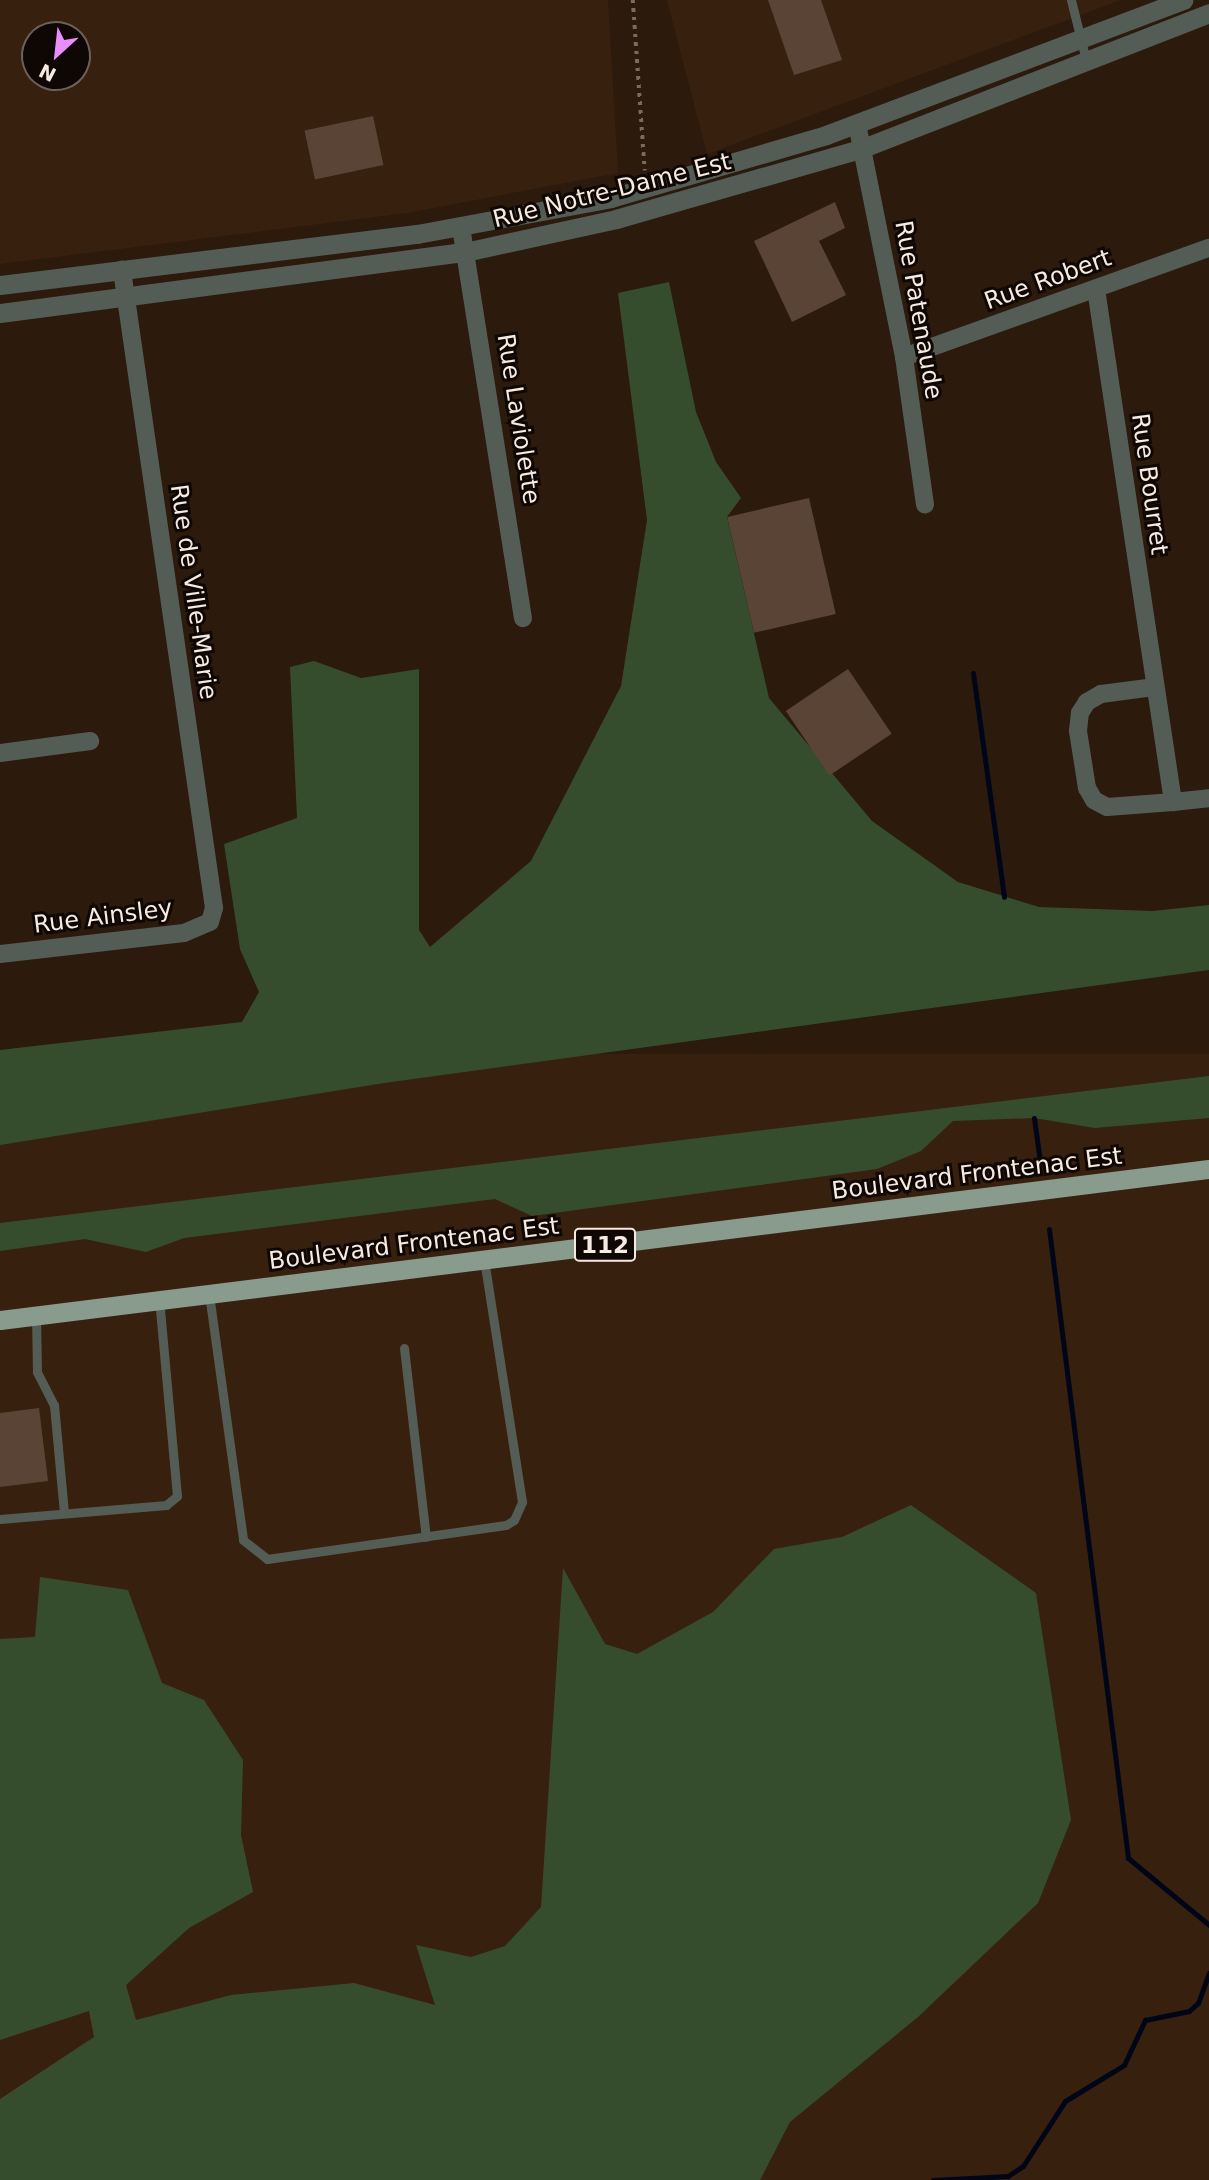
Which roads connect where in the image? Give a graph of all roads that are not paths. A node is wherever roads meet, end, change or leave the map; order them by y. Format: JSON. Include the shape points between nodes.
{"nodes":[{"id":1,"x":1071,"y":0,"type":"edge"},
{"id":2,"x":1183,"y":0,"type":"edge"},
{"id":3,"x":1209,"y":13,"type":"edge"},
{"id":4,"x":1081,"y":40,"type":"junction"},
{"id":5,"x":1086,"y":60,"type":"junction"},
{"id":6,"x":857,"y":124,"type":"junction"},
{"id":7,"x":863,"y":148,"type":"junction"},
{"id":8,"x":461,"y":227,"type":"junction"},
{"id":9,"x":334,"y":245,"type":"junction"},
{"id":10,"x":1209,"y":248,"type":"edge"},
{"id":11,"x":465,"y":252,"type":"junction"},
{"id":12,"x":336,"y":268,"type":"junction"},
{"id":13,"x":122,"y":270,"type":"junction"},
{"id":14,"x":0,"y":285,"type":"edge"},
{"id":15,"x":1096,"y":289,"type":"junction"},
{"id":16,"x":126,"y":297,"type":"junction"},
{"id":17,"x":0,"y":313,"type":"edge"},
{"id":18,"x":904,"y":357,"type":"junction"},
{"id":19,"x":925,"y":505,"type":"dead end"},
{"id":20,"x":523,"y":618,"type":"dead end"},
{"id":21,"x":1154,"y":687,"type":"junction"},
{"id":22,"x":90,"y":741,"type":"dead end"},
{"id":23,"x":0,"y":753,"type":"edge"},
{"id":24,"x":1209,"y":798,"type":"edge"},
{"id":25,"x":1173,"y":802,"type":"junction"},
{"id":26,"x":210,"y":922,"type":"joint"},
{"id":27,"x":0,"y":954,"type":"edge"},
{"id":28,"x":1209,"y":1169,"type":"edge"},
{"id":29,"x":484,"y":1260,"type":"junction"},
{"id":30,"x":209,"y":1294,"type":"junction"},
{"id":31,"x":159,"y":1300,"type":"junction"},
{"id":32,"x":36,"y":1315,"type":"junction"},
{"id":33,"x":0,"y":1320,"type":"edge"},
{"id":34,"x":404,"y":1348,"type":"dead end"},
{"id":35,"x":64,"y":1513,"type":"junction"},
{"id":36,"x":0,"y":1519,"type":"edge"},
{"id":37,"x":426,"y":1536,"type":"junction"}],
"edges":[{"from":1,"to":4,"type":"lane"},
{"from":2,"to":4,"type":"street","name":"Rue Notre-Dame Est"},
{"from":3,"to":5,"type":"street","name":"Rue Notre-Dame Est"},
{"from":4,"to":5,"type":"lane"},
{"from":4,"to":6,"type":"street","name":"Rue Notre-Dame Est"},
{"from":5,"to":7,"type":"street","name":"Rue Notre-Dame Est"},
{"from":6,"to":7,"type":"street","name":"Rue Patenaude"},
{"from":6,"to":8,"type":"street","name":"Rue Notre-Dame Est","via":[[687,178]]},
{"from":7,"to":11,"type":"street","name":"Rue Notre-Dame Est","via":[[696,199]]},
{"from":7,"to":18,"type":"street","name":"Rue Patenaude"},
{"from":8,"to":9,"type":"street","name":"Rue Notre-Dame Est"},
{"from":8,"to":11,"type":"street","name":"Rue Laviolette"},
{"from":9,"to":12,"type":"lane"},
{"from":9,"to":13,"type":"street","name":"Rue Notre-Dame Est"},
{"from":10,"to":15,"type":"street","name":"Rue Robert"},
{"from":11,"to":12,"type":"street","name":"Rue Notre-Dame Est"},
{"from":11,"to":20,"type":"street","name":"Rue Laviolette"},
{"from":12,"to":16,"type":"street","name":"Rue Notre-Dame Est"},
{"from":13,"to":14,"type":"street","name":"Rue Notre-Dame Est"},
{"from":13,"to":16,"type":"street","name":"Rue de Ville-Marie"},
{"from":15,"to":18,"type":"street","name":"Rue Robert"},
{"from":15,"to":21,"type":"street","name":"Rue Bourret"},
{"from":16,"to":17,"type":"street","name":"Rue Notre-Dame Est"},
{"from":16,"to":26,"type":"street","name":"Rue de Ville-Marie","via":[[214,908]]},
{"from":18,"to":19,"type":"street","name":"Rue Patenaude"},
{"from":21,"to":25,"type":"street","name":"Rue Bourret"},
{"from":21,"to":25,"type":"street","via":[[1101,694],[1087,702],[1078,731],[1087,788],[1094,800],[1107,807]]},
{"from":22,"to":23,"type":"street"},
{"from":24,"to":25,"type":"street"},
{"from":26,"to":27,"type":"street","name":"Rue Ainsley","via":[[184,933]]},
{"from":28,"to":29,"type":"main road","name":"Boulevard Frontenac Est","number":"112"},
{"from":29,"to":30,"type":"main road","name":"Boulevard Frontenac Est","number":"112"},
{"from":29,"to":37,"type":"lane","via":[[522,1502],[514,1520],[506,1525]]},
{"from":30,"to":31,"type":"main road","name":"Boulevard Frontenac Est","number":"112"},
{"from":30,"to":37,"type":"lane","via":[[236,1505],[248,1549],[267,1559]]},
{"from":31,"to":32,"type":"main road","name":"Boulevard Frontenac Est","number":"112"},
{"from":31,"to":35,"type":"lane","via":[[177,1496],[166,1505]]},
{"from":32,"to":33,"type":"main road","name":"Boulevard Frontenac Est","number":"112"},
{"from":32,"to":35,"type":"lane","via":[[37,1372],[54,1405]]},
{"from":34,"to":37,"type":"lane"},
{"from":35,"to":36,"type":"lane"}]}
